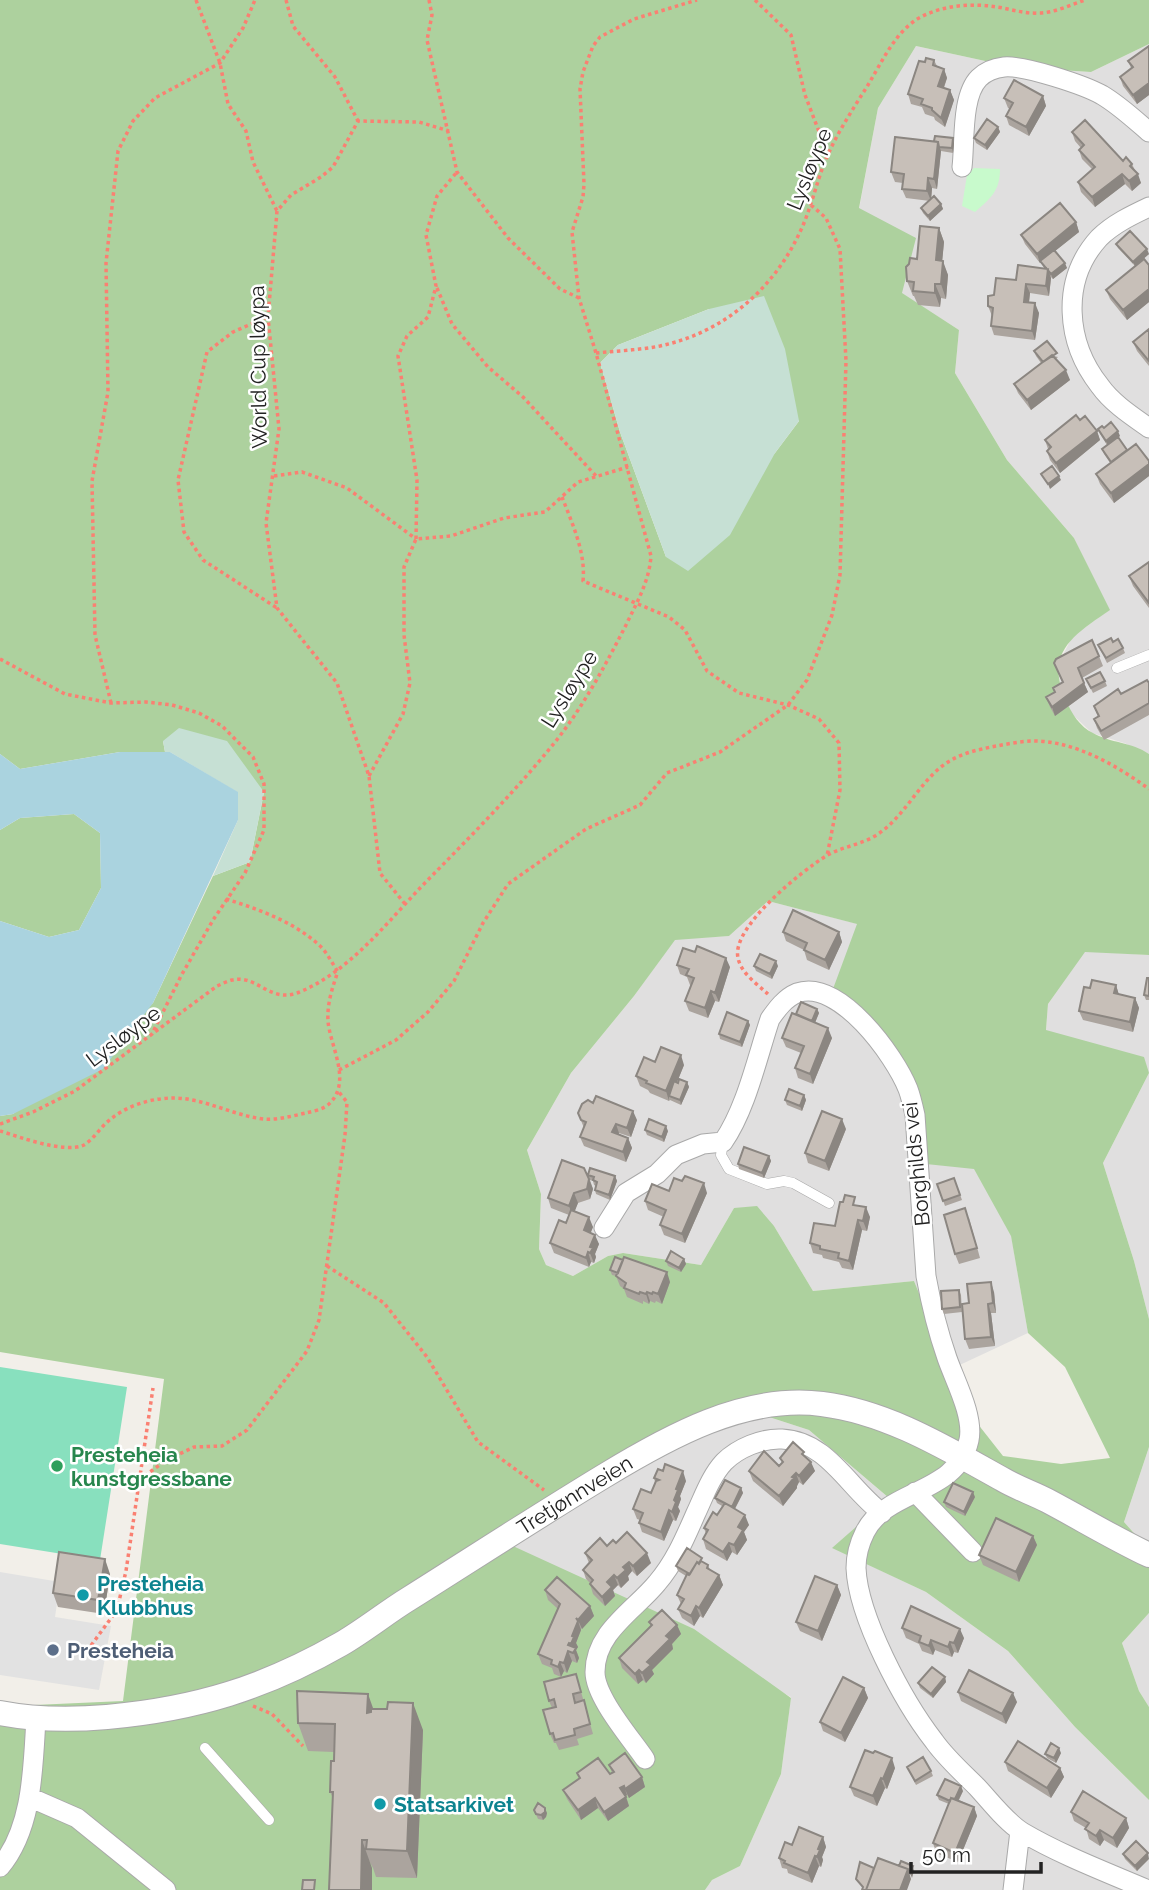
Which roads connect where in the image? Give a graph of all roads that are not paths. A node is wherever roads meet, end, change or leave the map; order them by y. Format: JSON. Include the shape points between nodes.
{"nodes":[{"id":1,"x":1149,"y":131,"type":"edge"},
{"id":2,"x":962,"y":167,"type":"dead end"},
{"id":3,"x":1149,"y":207,"type":"edge"},
{"id":4,"x":1149,"y":428,"type":"edge"},
{"id":5,"x":1149,"y":655,"type":"edge"},
{"id":6,"x":1117,"y":668,"type":"dead end"},
{"id":7,"x":723,"y":1142,"type":"junction"},
{"id":8,"x":829,"y":1203,"type":"dead end"},
{"id":9,"x":604,"y":1228,"type":"dead end"},
{"id":10,"x":963,"y":1457,"type":"junction"},
{"id":11,"x":915,"y":1492,"type":"junction"},
{"id":12,"x":882,"y":1513,"type":"junction"},
{"id":13,"x":973,"y":1552,"type":"dead end"},
{"id":14,"x":1149,"y":1555,"type":"edge"},
{"id":15,"x":0,"y":1713,"type":"edge"},
{"id":16,"x":36,"y":1718,"type":"junction"},
{"id":17,"x":205,"y":1748,"type":"dead end"},
{"id":18,"x":645,"y":1759,"type":"dead end"},
{"id":19,"x":29,"y":1797,"type":"junction"},
{"id":20,"x":269,"y":1820,"type":"dead end"},
{"id":21,"x":1020,"y":1831,"type":"junction"},
{"id":22,"x":0,"y":1867,"type":"edge"},
{"id":23,"x":166,"y":1890,"type":"edge"},
{"id":24,"x":1013,"y":1890,"type":"edge"},
{"id":25,"x":1148,"y":1890,"type":"edge"}],
"edges":[{"from":1,"to":2,"type":"street","via":[[1085,87],[1004,67],[978,79],[972,92]]},
{"from":3,"to":4,"type":"street","via":[[1111,228],[1093,247],[1074,288],[1071,308],[1078,349],[1093,377]]},
{"from":5,"to":6,"type":"lane"},
{"from":7,"to":8,"type":"lane","via":[[721,1155],[729,1169],[767,1184],[793,1183]]},
{"from":7,"to":9,"type":"street","via":[[676,1155],[657,1174],[626,1193]]},
{"from":7,"to":10,"type":"street","name":"Borghilds vei","via":[[738,1113],[770,1019],[779,1005],[797,993],[829,995],[842,1003],[884,1047],[909,1090],[918,1137],[930,1298],[970,1430]]},
{"from":10,"to":11,"type":"street","via":[[946,1476]]},
{"from":10,"to":14,"type":"street","name":"Tretjønnveien"},
{"from":10,"to":16,"type":"street","name":"Tretjønnveien","via":[[849,1408],[800,1401],[748,1409],[626,1462],[344,1642],[275,1678],[203,1703],[143,1714]]},
{"from":11,"to":12,"type":"street"},
{"from":11,"to":13,"type":"street"},
{"from":12,"to":18,"type":"street","via":[[823,1455],[794,1441],[761,1441],[723,1463],[675,1558],[605,1638],[596,1661],[599,1692]]},
{"from":12,"to":21,"type":"street","via":[[867,1529],[856,1566],[865,1608],[884,1657],[932,1739]]},
{"from":15,"to":16,"type":"street","name":"Tretjønnveien"},
{"from":16,"to":19,"type":"street"},
{"from":17,"to":20,"type":"lane"},
{"from":19,"to":22,"type":"street","via":[[20,1833]]},
{"from":19,"to":23,"type":"street","via":[[77,1818]]},
{"from":21,"to":24,"type":"street"},
{"from":21,"to":25,"type":"street"}]}
